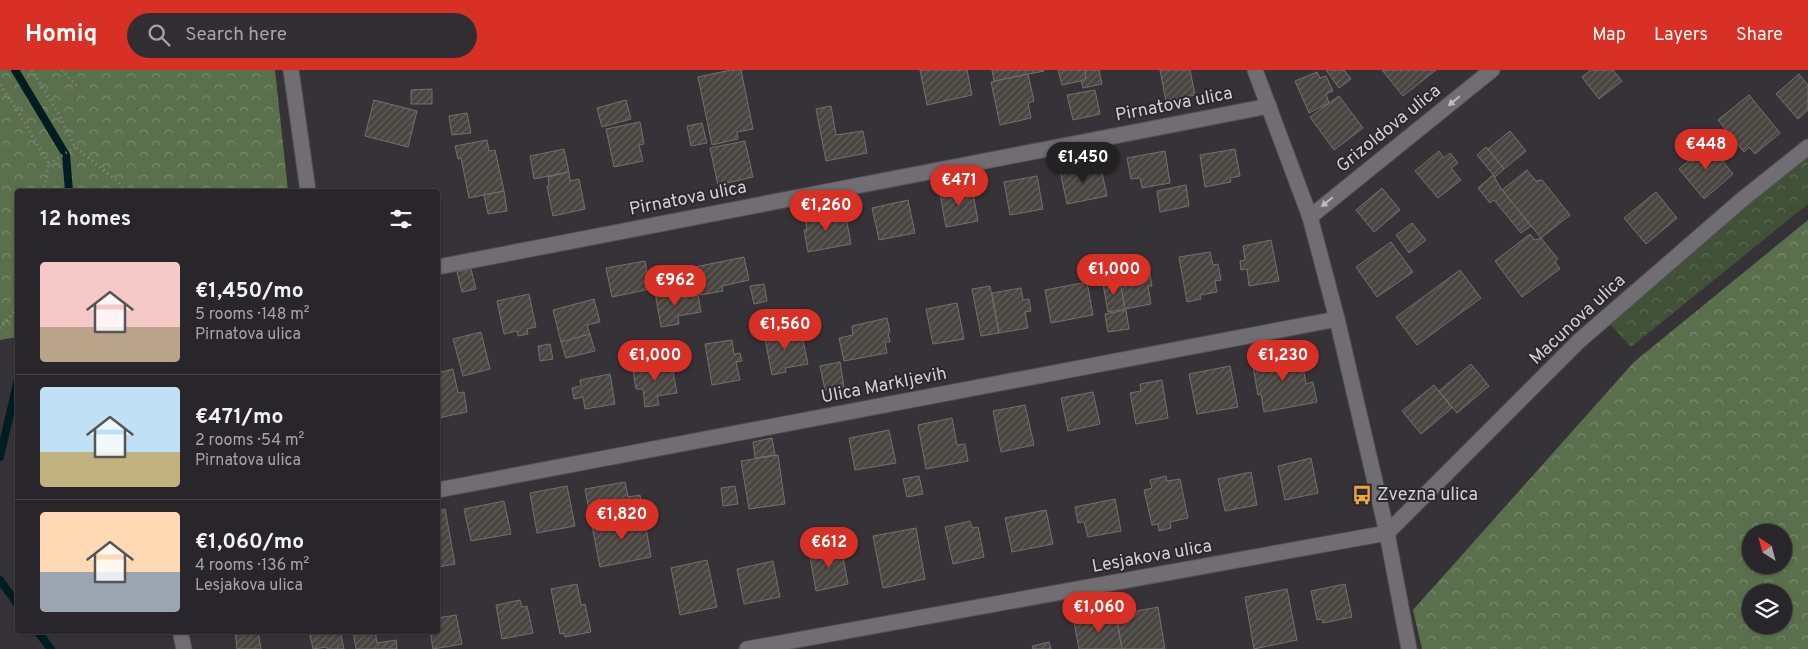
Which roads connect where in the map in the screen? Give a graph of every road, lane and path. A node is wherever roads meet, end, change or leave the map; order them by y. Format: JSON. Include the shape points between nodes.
{"nodes":[{"id":1,"x":32,"y":70,"type":"edge"},
{"id":2,"x":62,"y":70,"type":"edge"},
{"id":3,"x":291,"y":70,"type":"edge"},
{"id":4,"x":1255,"y":70,"type":"edge"},
{"id":5,"x":1492,"y":70,"type":"edge"},
{"id":6,"x":0,"y":86,"type":"edge"},
{"id":7,"x":78,"y":88,"type":"dead end"},
{"id":8,"x":1269,"y":106,"type":"junction"},
{"id":9,"x":75,"y":148,"type":"junction"},
{"id":10,"x":1808,"y":148,"type":"edge"},
{"id":11,"x":49,"y":164,"type":"junction"},
{"id":12,"x":43,"y":189,"type":"edge"},
{"id":13,"x":124,"y":189,"type":"edge"},
{"id":14,"x":308,"y":189,"type":"edge"},
{"id":15,"x":1310,"y":217,"type":"junction"},
{"id":16,"x":440,"y":267,"type":"edge"},
{"id":17,"x":15,"y":310,"type":"edge"},
{"id":18,"x":1337,"y":320,"type":"junction"},
{"id":19,"x":0,"y":328,"type":"edge"},
{"id":20,"x":440,"y":490,"type":"edge"},
{"id":21,"x":1386,"y":533,"type":"junction"},
{"id":22,"x":181,"y":634,"type":"edge"},
{"id":23,"x":184,"y":649,"type":"edge"},
{"id":24,"x":746,"y":649,"type":"edge"},
{"id":25,"x":1409,"y":649,"type":"edge"}],
"edges":[{"from":1,"to":9,"type":"path"},
{"from":2,"to":7,"type":"path"},
{"from":3,"to":14,"type":"street"},
{"from":4,"to":8,"type":"street"},
{"from":5,"to":15,"type":"street","name":"Grizoldova ulica","one_way":true},
{"from":6,"to":11,"type":"path"},
{"from":8,"to":15,"type":"street"},
{"from":8,"to":16,"type":"street","name":"Pirnatova ulica"},
{"from":9,"to":11,"type":"path"},
{"from":9,"to":13,"type":"path"},
{"from":10,"to":21,"type":"street","name":"Macunova ulica","via":[[1744,198],[1579,341]]},
{"from":11,"to":12,"type":"path"},
{"from":15,"to":18,"type":"street"},
{"from":17,"to":19,"type":"path"},
{"from":18,"to":20,"type":"street","name":"Ulica Markljevih"},
{"from":18,"to":21,"type":"street"},
{"from":21,"to":24,"type":"street","name":"Lesjakova ulica"},
{"from":21,"to":25,"type":"street"},
{"from":22,"to":23,"type":"street"}]}
